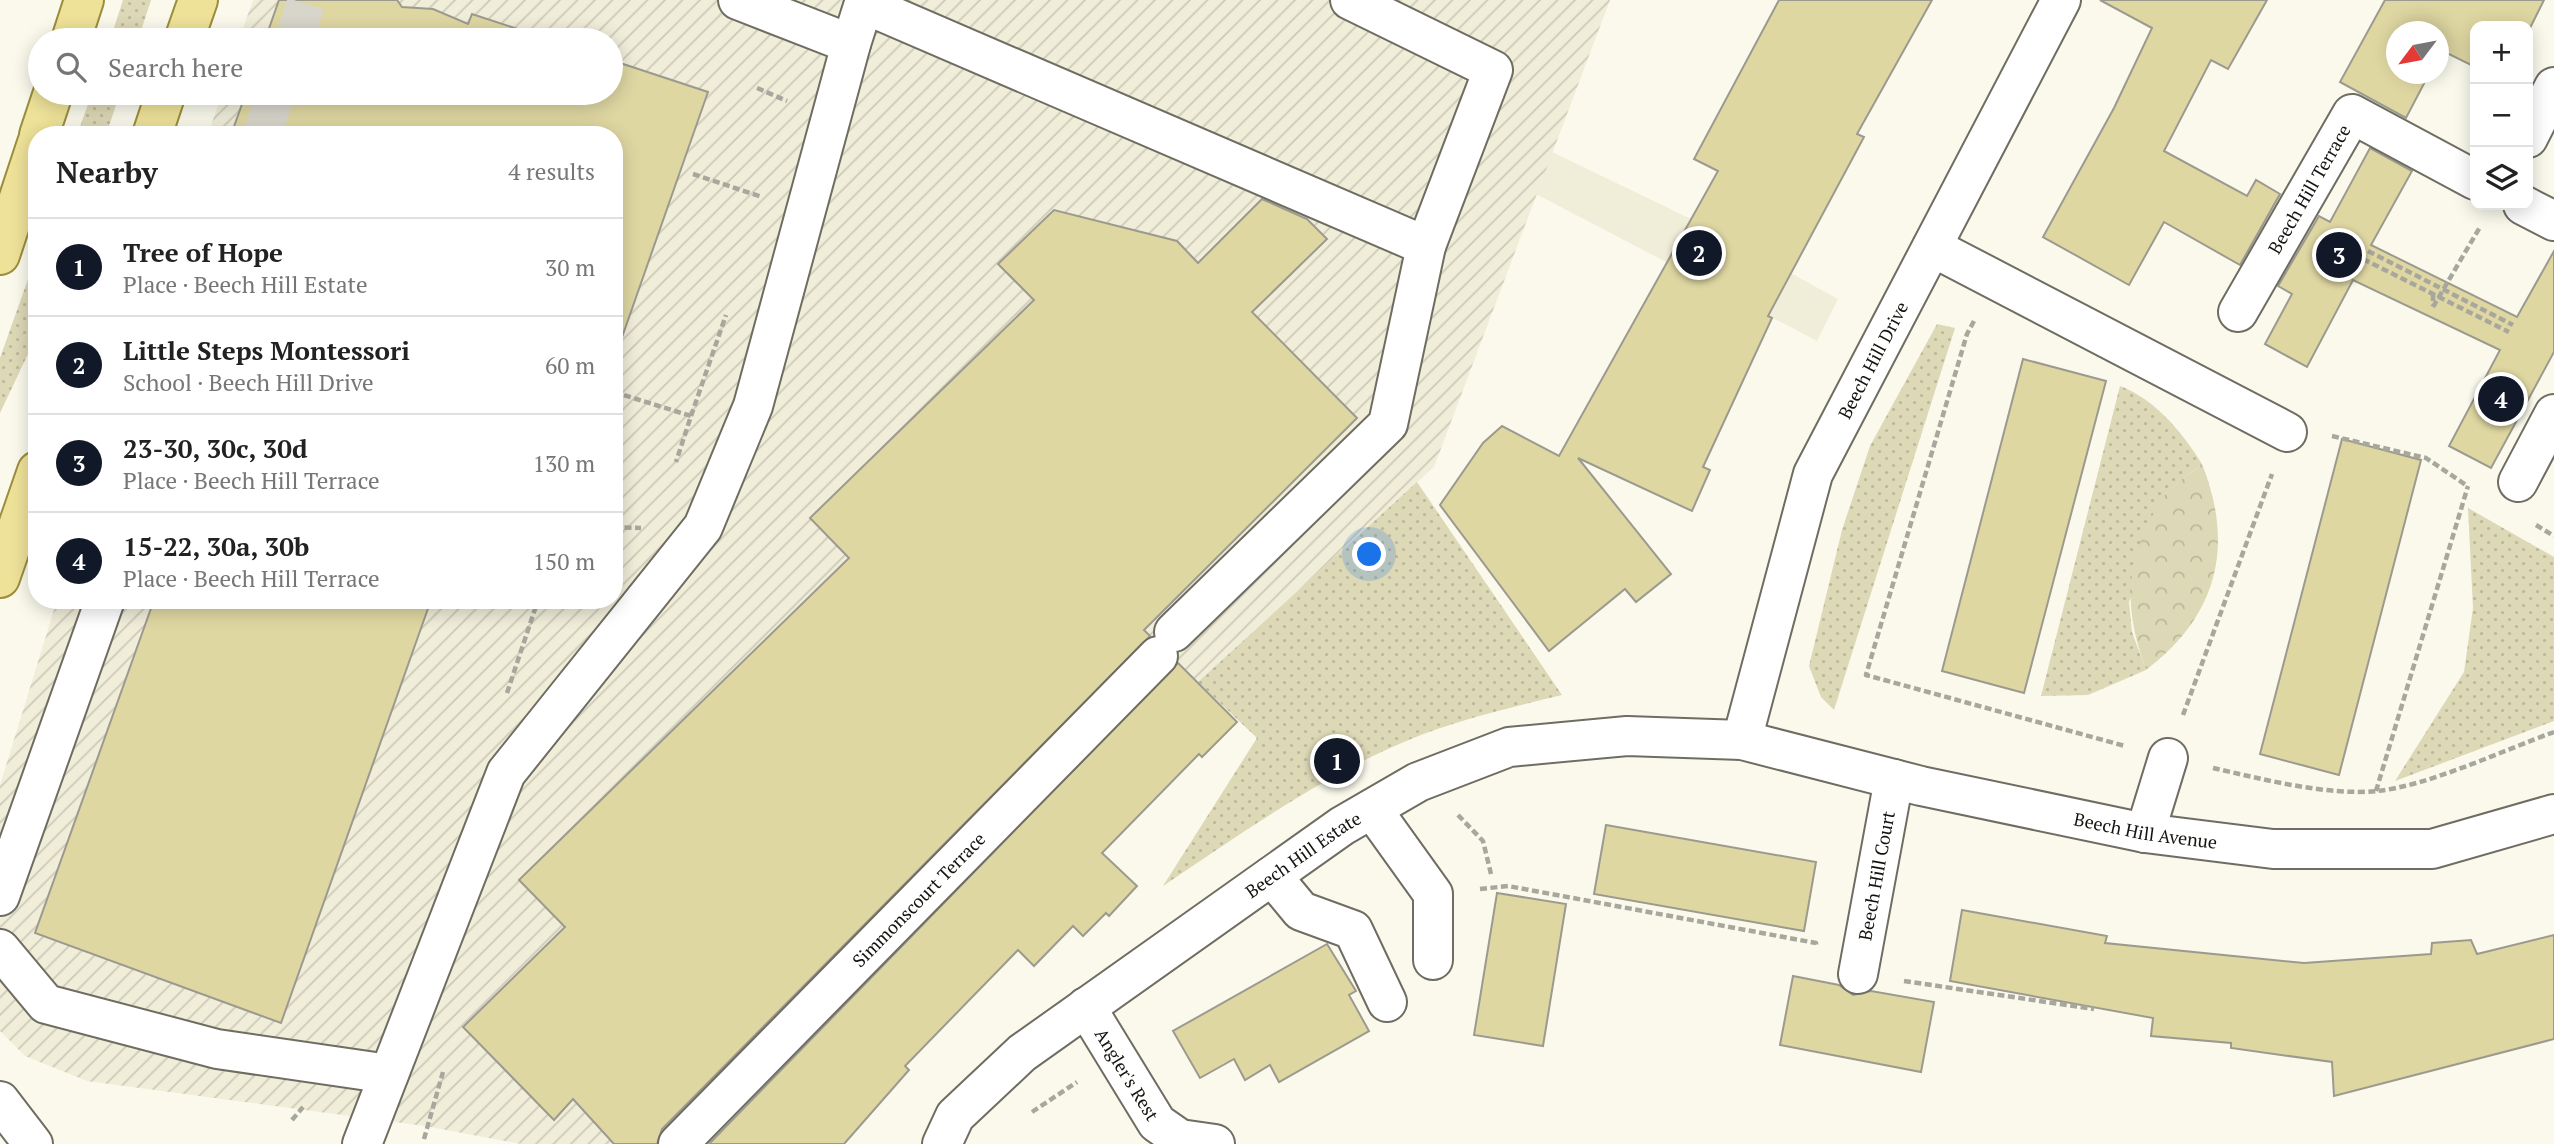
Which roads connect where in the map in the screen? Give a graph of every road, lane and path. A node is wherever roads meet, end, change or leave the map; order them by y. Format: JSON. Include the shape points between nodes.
{"nodes":[{"id":1,"x":84,"y":0,"type":"edge"},
{"id":2,"x":198,"y":0,"type":"edge"},
{"id":3,"x":738,"y":0,"type":"edge"},
{"id":4,"x":1350,"y":0,"type":"edge"},
{"id":5,"x":2061,"y":0,"type":"edge"},
{"id":6,"x":865,"y":2,"type":"edge"},
{"id":7,"x":75,"y":28,"type":"edge"},
{"id":8,"x":188,"y":28,"type":"edge"},
{"id":9,"x":851,"y":44,"type":"junction"},
{"id":10,"x":2554,"y":86,"type":"edge"},
{"id":11,"x":49,"y":105,"type":"edge"},
{"id":12,"x":162,"y":105,"type":"edge"},
{"id":13,"x":42,"y":126,"type":"edge"},
{"id":14,"x":155,"y":126,"type":"edge"},
{"id":15,"x":2533,"y":128,"type":"edge"},
{"id":16,"x":28,"y":170,"type":"edge"},
{"id":17,"x":693,"y":174,"type":"dead end"},
{"id":18,"x":2470,"y":177,"type":"edge"},
{"id":19,"x":766,"y":199,"type":"dead end"},
{"id":20,"x":2533,"y":210,"type":"edge"},
{"id":21,"x":2487,"y":215,"type":"dead end"},
{"id":22,"x":2554,"y":221,"type":"edge"},
{"id":23,"x":1426,"y":246,"type":"junction"},
{"id":24,"x":1932,"y":247,"type":"junction"},
{"id":25,"x":2368,"y":251,"type":"dead end"},
{"id":26,"x":0,"y":255,"type":"edge"},
{"id":27,"x":2363,"y":259,"type":"dead end"},
{"id":28,"x":1998,"y":281,"type":"junction"},
{"id":29,"x":2443,"y":289,"type":"junction"},
{"id":30,"x":2433,"y":294,"type":"junction"},
{"id":31,"x":2238,"y":312,"type":"dead end"},
{"id":32,"x":2513,"y":324,"type":"dead end"},
{"id":33,"x":2509,"y":332,"type":"dead end"},
{"id":34,"x":623,"y":395,"type":"edge"},
{"id":35,"x":2554,"y":414,"type":"edge"},
{"id":36,"x":2287,"y":432,"type":"junction"},
{"id":37,"x":675,"y":466,"type":"dead end"},
{"id":38,"x":2518,"y":482,"type":"dead end"},
{"id":39,"x":2466,"y":485,"type":"junction"},
{"id":40,"x":2477,"y":491,"type":"dead end"},
{"id":41,"x":28,"y":497,"type":"edge"},
{"id":42,"x":2532,"y":523,"type":"dead end"},
{"id":43,"x":623,"y":527,"type":"edge"},
{"id":44,"x":655,"y":528,"type":"dead end"},
{"id":45,"x":2554,"y":536,"type":"edge"},
{"id":46,"x":0,"y":578,"type":"edge"},
{"id":47,"x":102,"y":609,"type":"edge"},
{"id":48,"x":2554,"y":732,"type":"edge"},
{"id":49,"x":1742,"y":740,"type":"junction"},
{"id":50,"x":2168,"y":758,"type":"junction"},
{"id":51,"x":1894,"y":779,"type":"junction"},
{"id":52,"x":2376,"y":791,"type":"junction"},
{"id":53,"x":1372,"y":809,"type":"junction"},
{"id":54,"x":1456,"y":813,"type":"dead end"},
{"id":55,"x":2554,"y":814,"type":"edge"},
{"id":56,"x":2146,"y":833,"type":"junction"},
{"id":57,"x":1490,"y":874,"type":"dead end"},
{"id":58,"x":1272,"y":876,"type":"junction"},
{"id":59,"x":1433,"y":894,"type":"junction"},
{"id":60,"x":0,"y":896,"type":"edge"},
{"id":61,"x":0,"y":949,"type":"edge"},
{"id":62,"x":1433,"y":960,"type":"dead end"},
{"id":63,"x":1858,"y":974,"type":"junction"},
{"id":64,"x":1387,"y":1002,"type":"dead end"},
{"id":65,"x":1086,"y":1007,"type":"junction"},
{"id":66,"x":2094,"y":1009,"type":"dead end"},
{"id":67,"x":1115,"y":1056,"type":"junction"},
{"id":68,"x":389,"y":1074,"type":"junction"},
{"id":69,"x":0,"y":1101,"type":"edge"},
{"id":70,"x":1026,"y":1115,"type":"dead end"},
{"id":71,"x":0,"y":1140,"type":"edge"},
{"id":72,"x":34,"y":1144,"type":"edge"},
{"id":73,"x":362,"y":1144,"type":"edge"},
{"id":74,"x":678,"y":1144,"type":"edge"},
{"id":75,"x":942,"y":1144,"type":"edge"},
{"id":76,"x":1215,"y":1144,"type":"edge"}],
"edges":[{"from":1,"to":7,"type":"main road"},
{"from":2,"to":8,"type":"main road"},
{"from":3,"to":9,"type":"street"},
{"from":4,"to":23,"type":"street","name":"Simmonscourt Terrace","via":[[1493,71]]},
{"from":5,"to":24,"type":"street","name":"Beech Hill Drive"},
{"from":6,"to":9,"type":"street"},
{"from":6,"to":23,"type":"street"},
{"from":9,"to":68,"type":"street","via":[[753,406],[703,527],[506,773]]},
{"from":10,"to":15,"type":"street"},
{"from":11,"to":13,"type":"main road"},
{"from":12,"to":14,"type":"main road"},
{"from":16,"to":26,"type":"main road"},
{"from":17,"to":19,"type":"path"},
{"from":18,"to":31,"type":"street","name":"Beech Hill Terrace","via":[[2352,114]]},
{"from":20,"to":22,"type":"street"},
{"from":21,"to":29,"type":"path"},
{"from":23,"to":74,"type":"street","name":"Simmonscourt Terrace","via":[[1388,424],[1166,644]]},
{"from":24,"to":28,"type":"street"},
{"from":24,"to":49,"type":"street","name":"Beech Hill Drive","via":[[1813,474]]},
{"from":25,"to":29,"type":"path"},
{"from":27,"to":30,"type":"path","bridge":true},
{"from":28,"to":36,"type":"street"},
{"from":28,"to":50,"type":"path","via":[[1967,334],[1866,675]]},
{"from":29,"to":30,"type":"path","via":[[2433,307]]},
{"from":29,"to":32,"type":"path"},
{"from":30,"to":33,"type":"path","bridge":true},
{"from":34,"to":37,"type":"path","via":[[691,416]]},
{"from":35,"to":38,"type":"street"},
{"from":36,"to":39,"type":"path","via":[[2341,437],[2426,458]]},
{"from":36,"to":50,"type":"path"},
{"from":39,"to":40,"type":"path"},
{"from":39,"to":52,"type":"path"},
{"from":41,"to":46,"type":"main road"},
{"from":42,"to":45,"type":"path"},
{"from":43,"to":44,"type":"path"},
{"from":47,"to":60,"type":"street"},
{"from":48,"to":52,"type":"path","via":[[2417,782]]},
{"from":49,"to":51,"type":"street","name":"Beech Hill Avenue"},
{"from":49,"to":53,"type":"street","name":"Beech Hill Estate","via":[[1628,736],[1509,747],[1418,782]]},
{"from":50,"to":52,"type":"path","via":[[2287,785]]},
{"from":50,"to":56,"type":"street"},
{"from":51,"to":56,"type":"street","name":"Beech Hill Avenue"},
{"from":51,"to":63,"type":"street","name":"Beech Hill Court"},
{"from":53,"to":58,"type":"street","name":"Beech Hill Estate"},
{"from":53,"to":59,"type":"street"},
{"from":54,"to":57,"type":"path","via":[[1483,841]]},
{"from":55,"to":56,"type":"street","name":"Beech Hill Avenue","via":[[2432,849],[2273,849]]},
{"from":58,"to":64,"type":"street","via":[[1301,911],[1353,930]]},
{"from":58,"to":65,"type":"street","name":"Beech Hill Estate"},
{"from":59,"to":62,"type":"street"},
{"from":59,"to":63,"type":"path","via":[[1508,886],[1790,938],[1816,943],[1813,967]]},
{"from":61,"to":68,"type":"street","via":[[46,1004],[217,1049]]},
{"from":63,"to":66,"type":"path"},
{"from":65,"to":67,"type":"street","name":"Angler's Rest"},
{"from":65,"to":75,"type":"street","name":"Beech Hill Estate","via":[[1022,1053],[955,1116]]},
{"from":67,"to":70,"type":"path"},
{"from":67,"to":76,"type":"street","name":"Angler's Rest","via":[[1157,1123],[1180,1139]]},
{"from":68,"to":73,"type":"street"},
{"from":69,"to":72,"type":"street"},
{"from":71,"to":72,"type":"street"}]}
